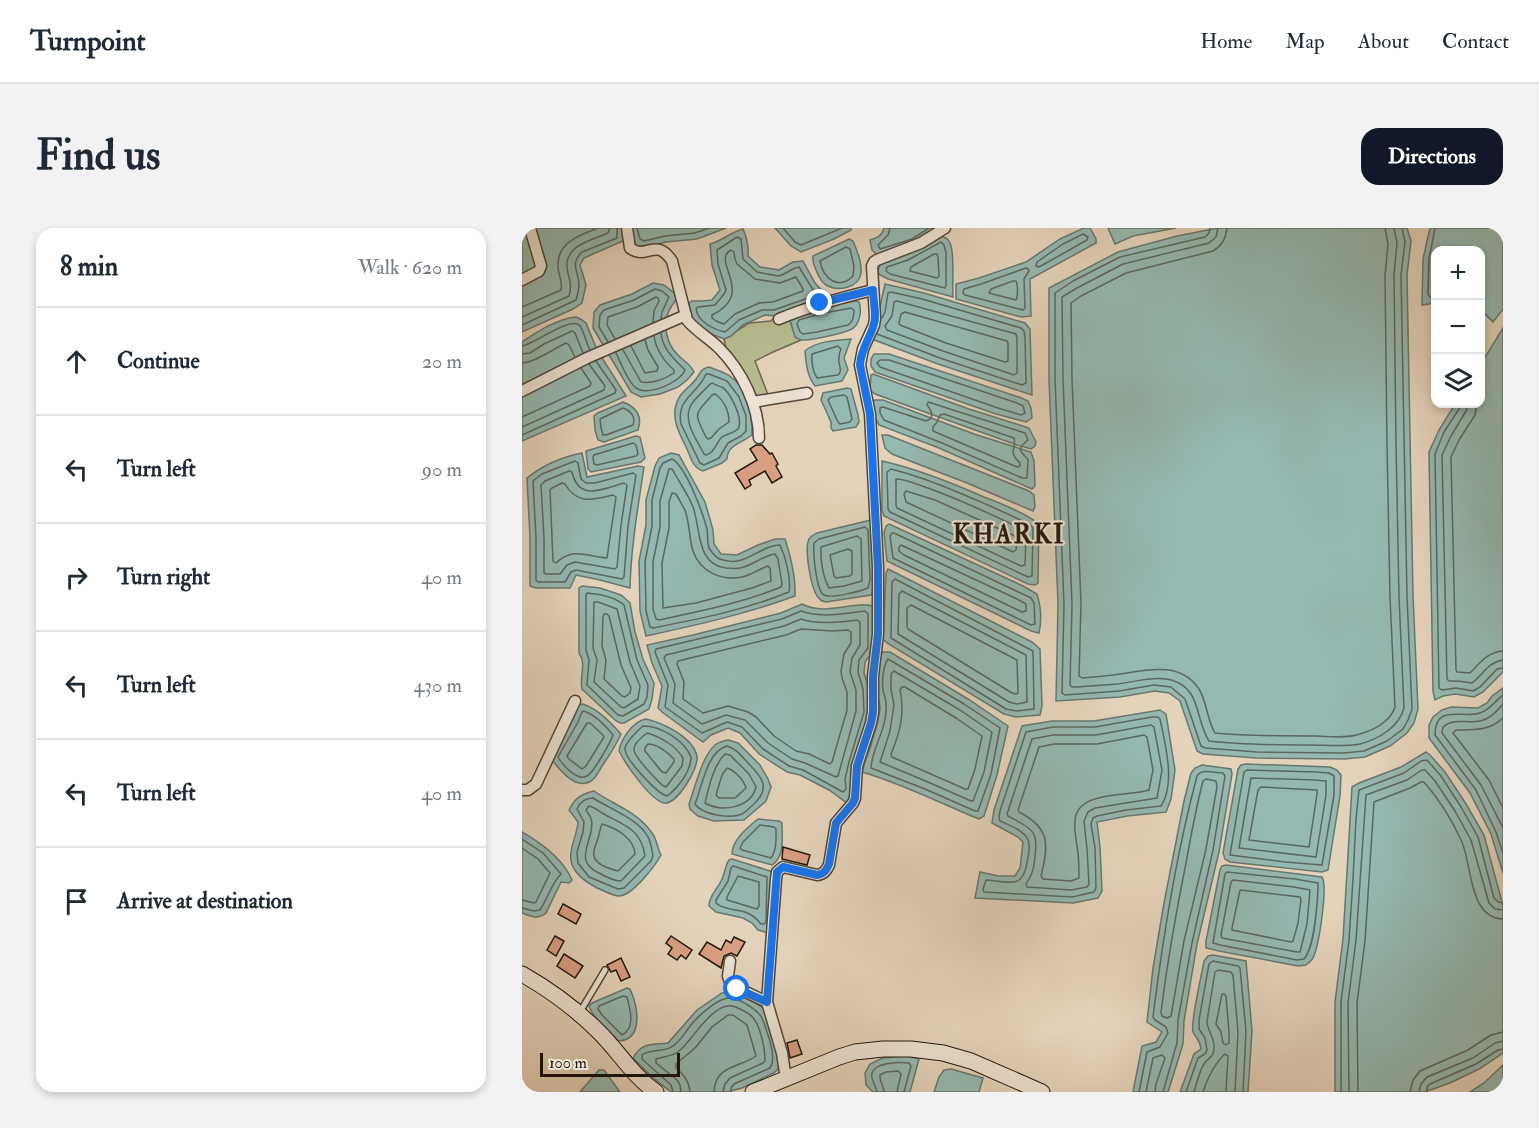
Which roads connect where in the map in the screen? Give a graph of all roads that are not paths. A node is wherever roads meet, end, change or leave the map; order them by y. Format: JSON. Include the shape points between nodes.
{"nodes":[{"id":1,"x":530,"y":228,"type":"edge"},
{"id":2,"x":627,"y":228,"type":"edge"},
{"id":3,"x":945,"y":228,"type":"edge"},
{"id":4,"x":522,"y":280,"type":"edge"},
{"id":5,"x":873,"y":290,"type":"junction"},
{"id":6,"x":686,"y":315,"type":"junction"},
{"id":7,"x":779,"y":319,"type":"dead end"},
{"id":8,"x":522,"y":391,"type":"edge"},
{"id":9,"x":807,"y":393,"type":"dead end"},
{"id":10,"x":753,"y":402,"type":"junction"},
{"id":11,"x":759,"y":438,"type":"dead end"},
{"id":12,"x":575,"y":701,"type":"dead end"},
{"id":13,"x":522,"y":790,"type":"edge"},
{"id":14,"x":730,"y":961,"type":"dead end"},
{"id":15,"x":605,"y":970,"type":"dead end"},
{"id":16,"x":523,"y":976,"type":"edge"},
{"id":17,"x":767,"y":1002,"type":"junction"},
{"id":18,"x":579,"y":1014,"type":"junction"},
{"id":19,"x":785,"y":1085,"type":"edge"},
{"id":20,"x":656,"y":1092,"type":"edge"},
{"id":21,"x":753,"y":1092,"type":"edge"},
{"id":22,"x":1042,"y":1092,"type":"edge"}],
"edges":[{"from":1,"to":4,"type":"street","via":[[541,266]]},
{"from":2,"to":6,"type":"street","via":[[633,251],[658,249],[668,255]]},
{"from":3,"to":5,"type":"street","via":[[921,243],[874,262]]},
{"from":5,"to":7,"type":"street","via":[[803,308]]},
{"from":5,"to":17,"type":"street","via":[[874,325],[860,365],[870,414],[878,567],[873,712],[857,766],[855,798],[836,823],[826,870],[817,875],[783,867],[777,872]]},
{"from":6,"to":8,"type":"street"},
{"from":6,"to":10,"type":"street","via":[[692,326],[725,354]]},
{"from":9,"to":10,"type":"street"},
{"from":10,"to":11,"type":"street"},
{"from":12,"to":13,"type":"street","via":[[536,784]]},
{"from":14,"to":17,"type":"street","via":[[731,985]]},
{"from":15,"to":18,"type":"lane"},
{"from":16,"to":18,"type":"main road","via":[[541,984]]},
{"from":17,"to":19,"type":"street","via":[[782,1053]]},
{"from":18,"to":20,"type":"main road","via":[[635,1075]]},
{"from":19,"to":21,"type":"main road"},
{"from":19,"to":22,"type":"main road","via":[[855,1052],[911,1049],[971,1061]]}]}
